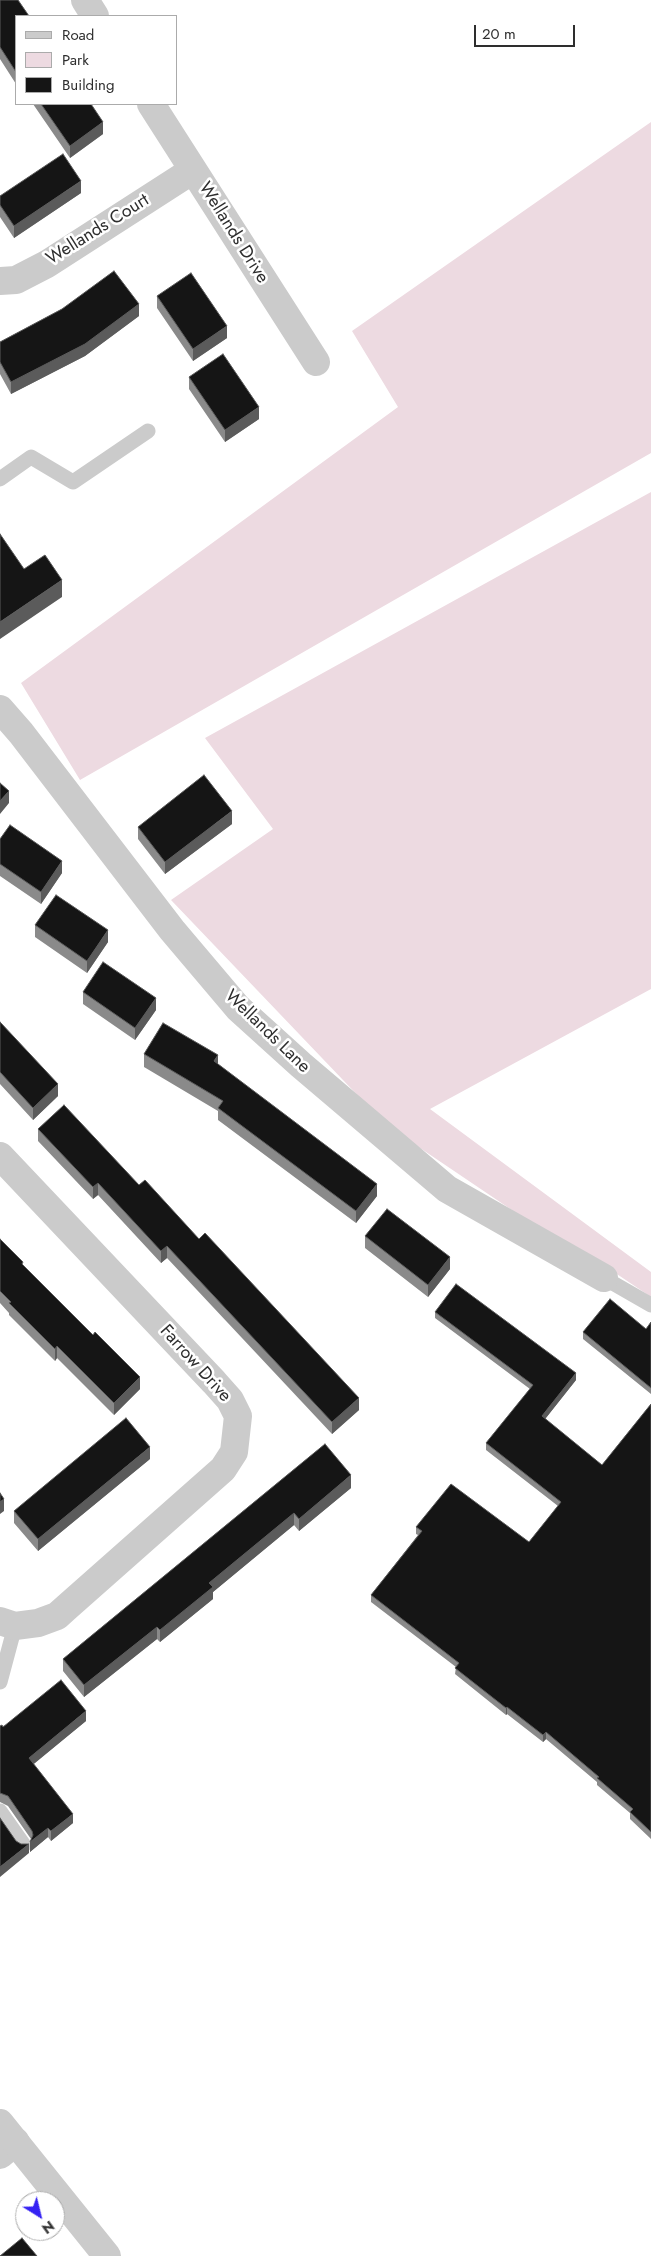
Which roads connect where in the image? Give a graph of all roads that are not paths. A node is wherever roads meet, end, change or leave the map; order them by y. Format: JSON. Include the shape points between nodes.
{"nodes":[{"id":1,"x":85,"y":0,"type":"edge"},
{"id":2,"x":94,"y":15,"type":"edge"},
{"id":3,"x":152,"y":105,"type":"edge"},
{"id":4,"x":193,"y":170,"type":"junction"},
{"id":5,"x":0,"y":281,"type":"edge"},
{"id":6,"x":316,"y":362,"type":"dead end"},
{"id":7,"x":148,"y":431,"type":"dead end"},
{"id":8,"x":0,"y":479,"type":"edge"},
{"id":9,"x":0,"y":708,"type":"edge"},
{"id":10,"x":0,"y":1156,"type":"edge"},
{"id":11,"x":604,"y":1278,"type":"joint"},
{"id":12,"x":651,"y":1305,"type":"edge"},
{"id":13,"x":8,"y":1624,"type":"edge"},
{"id":14,"x":0,"y":1682,"type":"edge"},
{"id":15,"x":0,"y":1811,"type":"edge"},
{"id":16,"x":24,"y":1845,"type":"edge"},
{"id":17,"x":5,"y":2140,"type":"edge"},
{"id":18,"x":107,"y":2256,"type":"edge"}],
"edges":[{"from":1,"to":2,"type":"street"},
{"from":3,"to":4,"type":"street","name":"Wellands Drive"},
{"from":4,"to":5,"type":"street","name":"Wellands Court","via":[[46,264],[16,280]]},
{"from":4,"to":6,"type":"street","name":"Wellands Drive"},
{"from":7,"to":8,"type":"lane","via":[[74,482],[31,457]]},
{"from":9,"to":11,"type":"street","name":"Wellands Lane","via":[[172,930],[238,1008],[300,1066],[447,1189]]},
{"from":10,"to":13,"type":"street","name":"Farrow Drive","via":[[214,1382],[230,1400],[238,1416],[234,1452],[223,1469],[57,1616],[38,1623]]},
{"from":11,"to":12,"type":"lane"},
{"from":13,"to":14,"type":"lane"},
{"from":15,"to":16,"type":"lane"},
{"from":17,"to":18,"type":"street"}]}
